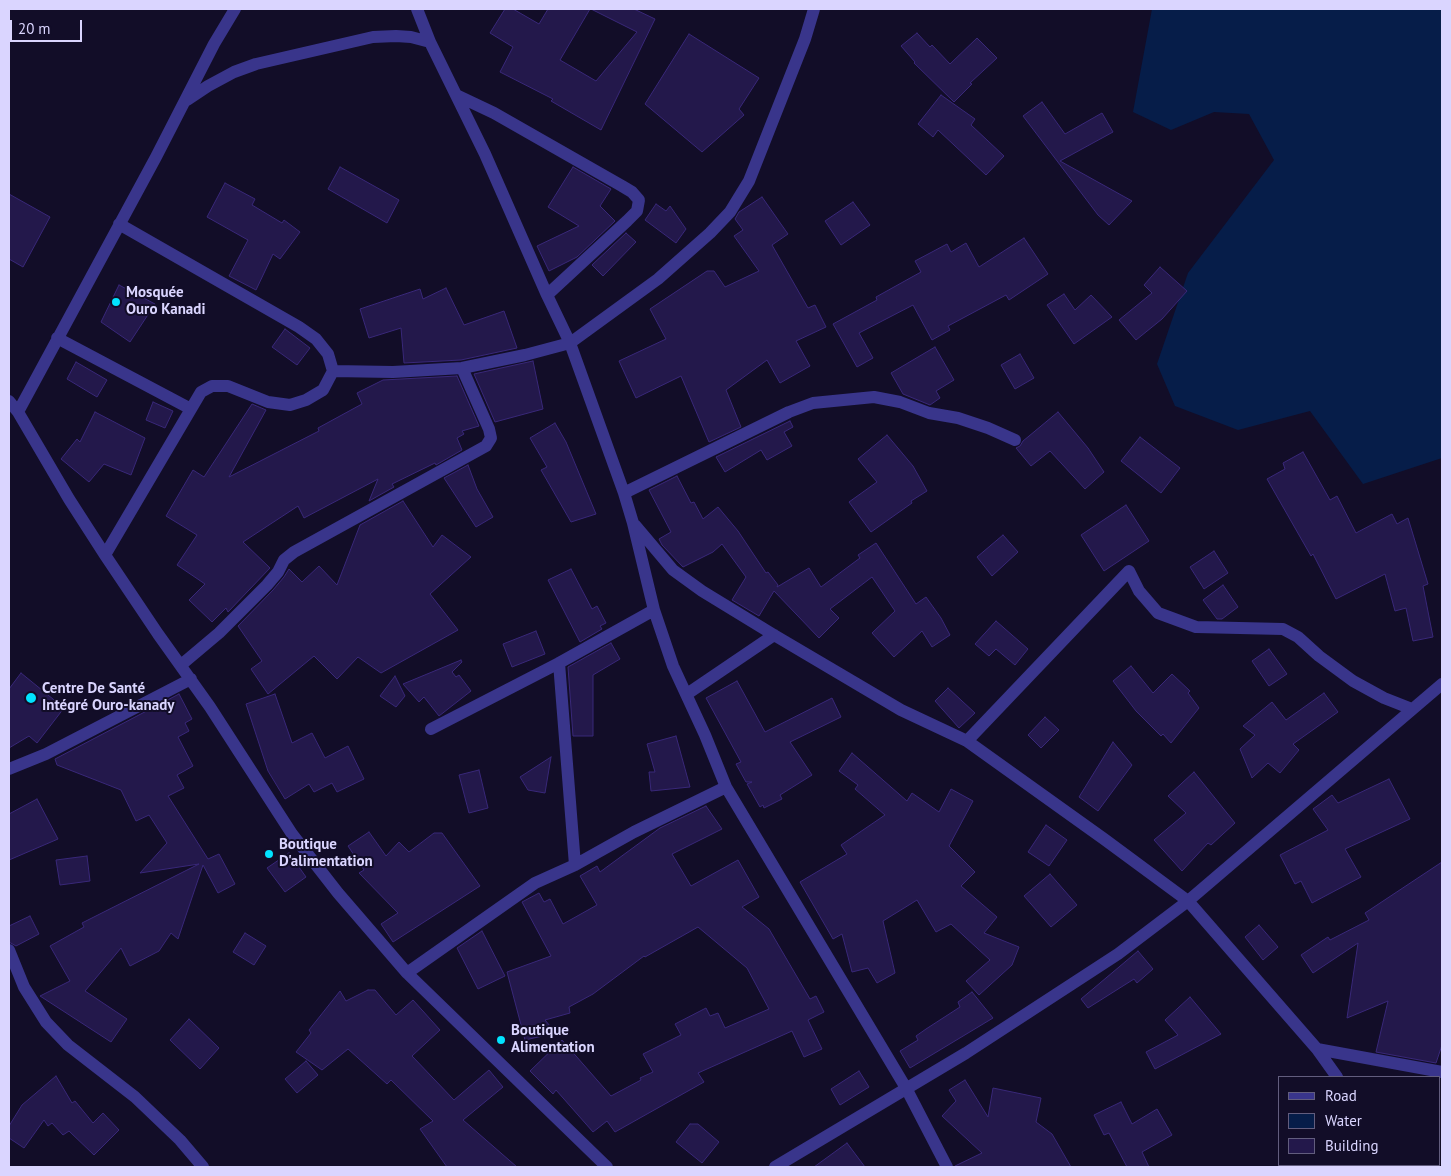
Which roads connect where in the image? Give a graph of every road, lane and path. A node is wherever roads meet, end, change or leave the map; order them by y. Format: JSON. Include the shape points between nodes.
{"nodes":[{"id":1,"x":235,"y":9,"type":"edge"},
{"id":2,"x":416,"y":9,"type":"edge"},
{"id":3,"x":814,"y":9,"type":"edge"},
{"id":4,"x":430,"y":42,"type":"junction"},
{"id":5,"x":456,"y":95,"type":"junction"},
{"id":6,"x":185,"y":102,"type":"junction"},
{"id":7,"x":119,"y":224,"type":"junction"},
{"id":8,"x":547,"y":296,"type":"junction"},
{"id":9,"x":58,"y":338,"type":"junction"},
{"id":10,"x":570,"y":343,"type":"junction"},
{"id":11,"x":462,"y":368,"type":"junction"},
{"id":12,"x":333,"y":371,"type":"junction"},
{"id":13,"x":9,"y":400,"type":"edge"},
{"id":14,"x":191,"y":409,"type":"junction"},
{"id":15,"x":18,"y":412,"type":"junction"},
{"id":16,"x":1015,"y":440,"type":"dead end"},
{"id":17,"x":624,"y":493,"type":"junction"},
{"id":18,"x":633,"y":523,"type":"junction"},
{"id":19,"x":105,"y":555,"type":"junction"},
{"id":20,"x":654,"y":610,"type":"junction"},
{"id":21,"x":774,"y":636,"type":"junction"},
{"id":22,"x":559,"y":663,"type":"junction"},
{"id":23,"x":181,"y":665,"type":"junction"},
{"id":24,"x":191,"y":679,"type":"junction"},
{"id":25,"x":1442,"y":684,"type":"edge"},
{"id":26,"x":686,"y":694,"type":"junction"},
{"id":27,"x":1412,"y":709,"type":"junction"},
{"id":28,"x":431,"y":730,"type":"dead end"},
{"id":29,"x":967,"y":741,"type":"junction"},
{"id":30,"x":9,"y":769,"type":"edge"},
{"id":31,"x":726,"y":787,"type":"junction"},
{"id":32,"x":574,"y":865,"type":"junction"},
{"id":33,"x":1188,"y":901,"type":"junction"},
{"id":34,"x":9,"y":950,"type":"edge"},
{"id":35,"x":407,"y":972,"type":"junction"},
{"id":36,"x":1317,"y":1049,"type":"junction"},
{"id":37,"x":1442,"y":1072,"type":"edge"},
{"id":38,"x":1336,"y":1076,"type":"edge"},
{"id":39,"x":906,"y":1088,"type":"junction"},
{"id":40,"x":203,"y":1167,"type":"edge"},
{"id":41,"x":607,"y":1167,"type":"edge"},
{"id":42,"x":775,"y":1167,"type":"edge"},
{"id":43,"x":947,"y":1167,"type":"edge"}],
"edges":[{"from":1,"to":6,"type":"street"},
{"from":2,"to":4,"type":"street"},
{"from":3,"to":10,"type":"street","via":[[749,182],[730,212],[658,279]]},
{"from":4,"to":5,"type":"street"},
{"from":4,"to":6,"type":"street","via":[[411,37],[373,37],[256,64],[234,72]]},
{"from":5,"to":8,"type":"street"},
{"from":5,"to":8,"type":"street","via":[[494,113],[632,192],[639,200],[637,211],[628,221]]},
{"from":6,"to":7,"type":"street"},
{"from":7,"to":9,"type":"street"},
{"from":7,"to":12,"type":"street","via":[[299,327],[316,339],[328,354]]},
{"from":8,"to":10,"type":"street"},
{"from":9,"to":14,"type":"street"},
{"from":9,"to":15,"type":"street"},
{"from":10,"to":11,"type":"street"},
{"from":10,"to":17,"type":"street"},
{"from":11,"to":12,"type":"street"},
{"from":11,"to":23,"type":"street","via":[[489,429],[491,438],[486,446],[294,552],[219,633]]},
{"from":12,"to":14,"type":"street","via":[[323,390],[290,405],[268,402],[228,386],[212,386],[201,392]]},
{"from":13,"to":15,"type":"street"},
{"from":14,"to":19,"type":"street"},
{"from":15,"to":19,"type":"street"},
{"from":16,"to":17,"type":"street","via":[[958,418],[874,397],[813,403]]},
{"from":17,"to":18,"type":"street"},
{"from":18,"to":20,"type":"street"},
{"from":18,"to":21,"type":"street","via":[[673,570]]},
{"from":19,"to":23,"type":"street"},
{"from":20,"to":22,"type":"street"},
{"from":20,"to":26,"type":"street"},
{"from":21,"to":26,"type":"street"},
{"from":21,"to":29,"type":"street","via":[[901,710]]},
{"from":22,"to":28,"type":"street"},
{"from":22,"to":32,"type":"street"},
{"from":23,"to":24,"type":"street"},
{"from":24,"to":30,"type":"street","via":[[46,754]]},
{"from":24,"to":35,"type":"street","via":[[292,834]]},
{"from":25,"to":27,"type":"street"},
{"from":26,"to":31,"type":"street"},
{"from":27,"to":29,"type":"street","via":[[1353,682],[1298,637],[1283,629],[1196,627],[1158,613],[1139,591],[1129,570]]},
{"from":27,"to":33,"type":"street"},
{"from":29,"to":33,"type":"street"},
{"from":31,"to":32,"type":"street"},
{"from":31,"to":39,"type":"street"},
{"from":32,"to":35,"type":"street","via":[[535,883]]},
{"from":33,"to":36,"type":"street"},
{"from":33,"to":39,"type":"street","via":[[1109,959],[966,1053]]},
{"from":34,"to":40,"type":"street","via":[[24,986],[68,1046],[135,1096]]},
{"from":35,"to":41,"type":"street"},
{"from":36,"to":37,"type":"street"},
{"from":36,"to":38,"type":"street"},
{"from":39,"to":42,"type":"street"},
{"from":39,"to":43,"type":"street"}]}
